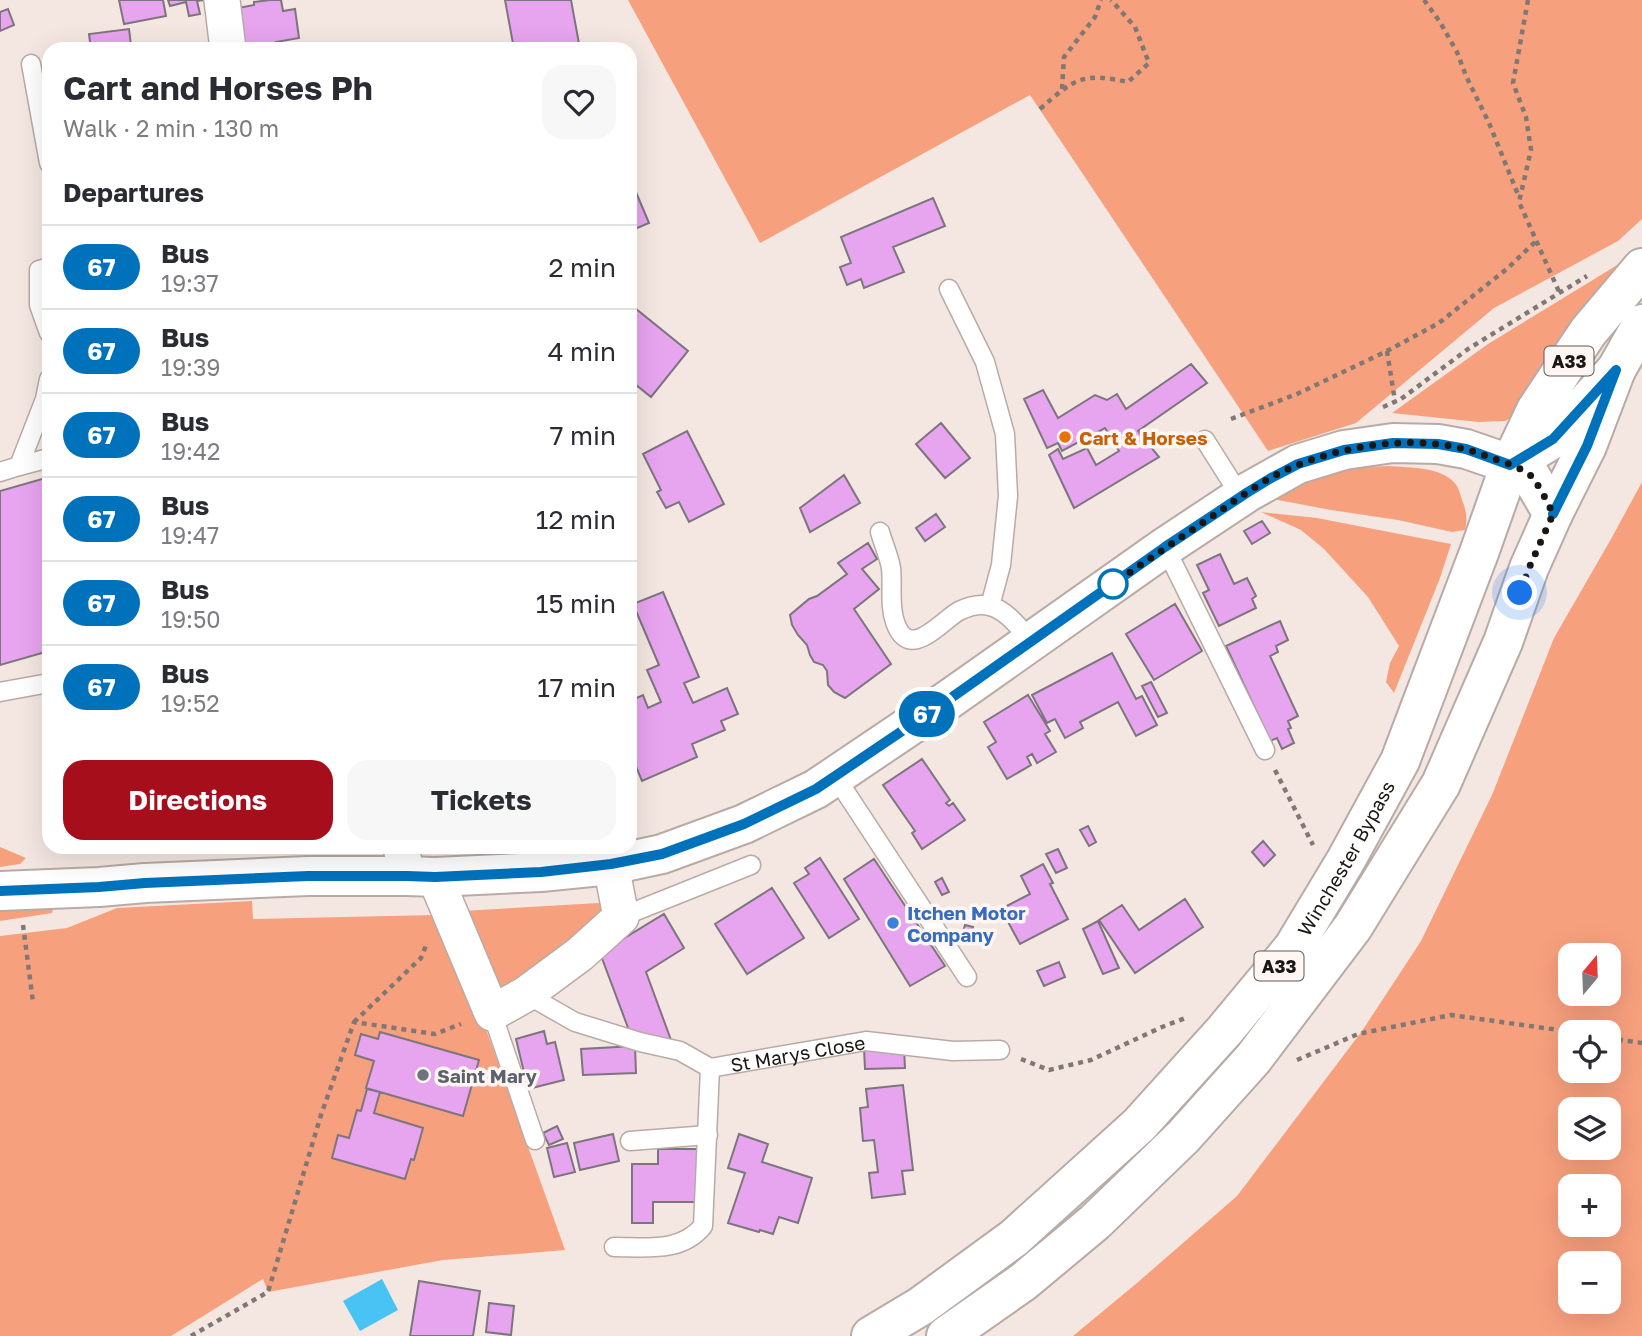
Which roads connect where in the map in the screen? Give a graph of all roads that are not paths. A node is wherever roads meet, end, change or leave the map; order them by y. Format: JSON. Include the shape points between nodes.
{"nodes":[{"id":1,"x":222,"y":0,"type":"edge"},
{"id":2,"x":227,"y":42,"type":"edge"},
{"id":3,"x":31,"y":64,"type":"dead end"},
{"id":4,"x":42,"y":124,"type":"edge"},
{"id":5,"x":1642,"y":268,"type":"edge"},
{"id":6,"x":42,"y":269,"type":"edge"},
{"id":7,"x":949,"y":289,"type":"dead end"},
{"id":8,"x":42,"y":313,"type":"edge"},
{"id":9,"x":1642,"y":324,"type":"edge"},
{"id":10,"x":1616,"y":370,"type":"junction"},
{"id":11,"x":42,"y":409,"type":"edge"},
{"id":12,"x":1205,"y":440,"type":"dead end"},
{"id":13,"x":42,"y":460,"type":"edge"},
{"id":14,"x":1510,"y":465,"type":"junction"},
{"id":15,"x":19,"y":466,"type":"junction"},
{"id":16,"x":0,"y":472,"type":"edge"},
{"id":17,"x":1241,"y":497,"type":"junction"},
{"id":18,"x":1553,"y":514,"type":"junction"},
{"id":19,"x":880,"y":531,"type":"dead end"},
{"id":20,"x":1165,"y":547,"type":"junction"},
{"id":21,"x":990,"y":606,"type":"junction"},
{"id":22,"x":1031,"y":641,"type":"junction"},
{"id":23,"x":42,"y":684,"type":"edge"},
{"id":24,"x":0,"y":692,"type":"edge"},
{"id":25,"x":1265,"y":750,"type":"road end"},
{"id":26,"x":835,"y":776,"type":"junction"},
{"id":27,"x":611,"y":864,"type":"junction"},
{"id":28,"x":751,"y":864,"type":"dead end"},
{"id":29,"x":414,"y":867,"type":"edge"},
{"id":30,"x":11,"y":906,"type":"edge"},
{"id":31,"x":621,"y":917,"type":"junction"},
{"id":32,"x":967,"y":977,"type":"dead end"},
{"id":33,"x":526,"y":994,"type":"junction"},
{"id":34,"x":492,"y":1013,"type":"junction"},
{"id":35,"x":1000,"y":1050,"type":"road end"},
{"id":36,"x":710,"y":1068,"type":"junction"},
{"id":37,"x":708,"y":1135,"type":"junction"},
{"id":38,"x":535,"y":1140,"type":"dead end"},
{"id":39,"x":630,"y":1141,"type":"dead end"},
{"id":40,"x":614,"y":1247,"type":"dead end"},
{"id":41,"x":871,"y":1336,"type":"edge"},
{"id":42,"x":946,"y":1336,"type":"edge"}],
"edges":[{"from":1,"to":2,"type":"street"},
{"from":3,"to":4,"type":"lane"},
{"from":5,"to":14,"type":"main road","number":"A33","via":[[1588,332],[1536,410]]},
{"from":6,"to":8,"type":"lane","via":[[38,270]]},
{"from":7,"to":21,"type":"lane","via":[[985,362],[1005,434],[1008,496],[1001,565]]},
{"from":9,"to":10,"type":"main road","number":"A33"},
{"from":10,"to":14,"type":"main road","via":[[1553,439]]},
{"from":10,"to":18,"type":"main road","number":"A33","via":[[1587,446]]},
{"from":11,"to":15,"type":"lane"},
{"from":12,"to":17,"type":"lane"},
{"from":13,"to":15,"type":"lane"},
{"from":14,"to":17,"type":"main road","via":[[1466,449],[1393,443],[1344,450],[1298,464]]},
{"from":14,"to":18,"type":"main road","via":[[1530,475]]},
{"from":14,"to":41,"type":"main road","name":"Winchester Bypass","number":"A33","via":[[1400,761],[1293,948],[1139,1125],[1014,1238],[921,1306]]},
{"from":15,"to":16,"type":"lane"},
{"from":17,"to":20,"type":"main road"},
{"from":18,"to":42,"type":"main road","name":"Winchester Bypass","number":"A33","via":[[1441,785],[1353,927],[1253,1059],[1184,1137],[1095,1222],[1023,1282]]},
{"from":19,"to":21,"type":"lane","via":[[891,567],[894,621],[901,634],[919,639],[958,612],[974,605]]},
{"from":20,"to":22,"type":"main road"},
{"from":20,"to":25,"type":"lane"},
{"from":21,"to":22,"type":"lane","via":[[1012,620]]},
{"from":22,"to":26,"type":"main road"},
{"from":23,"to":24,"type":"lane"},
{"from":26,"to":27,"type":"main road","via":[[744,824],[662,854]]},
{"from":26,"to":32,"type":"lane"},
{"from":27,"to":29,"type":"main road","via":[[555,871]]},
{"from":27,"to":31,"type":"street"},
{"from":28,"to":31,"type":"lane"},
{"from":29,"to":30,"type":"main road","via":[[99,887]]},
{"from":29,"to":34,"type":"street"},
{"from":31,"to":33,"type":"street"},
{"from":33,"to":34,"type":"street"},
{"from":33,"to":36,"type":"lane","name":"St Marys Close","via":[[575,1023],[680,1051]]},
{"from":34,"to":38,"type":"lane"},
{"from":35,"to":36,"type":"lane","name":"St Marys Close","via":[[953,1051],[866,1041]]},
{"from":36,"to":37,"type":"lane"},
{"from":37,"to":39,"type":"lane"},
{"from":37,"to":40,"type":"lane","via":[[703,1226],[678,1244]]}]}
